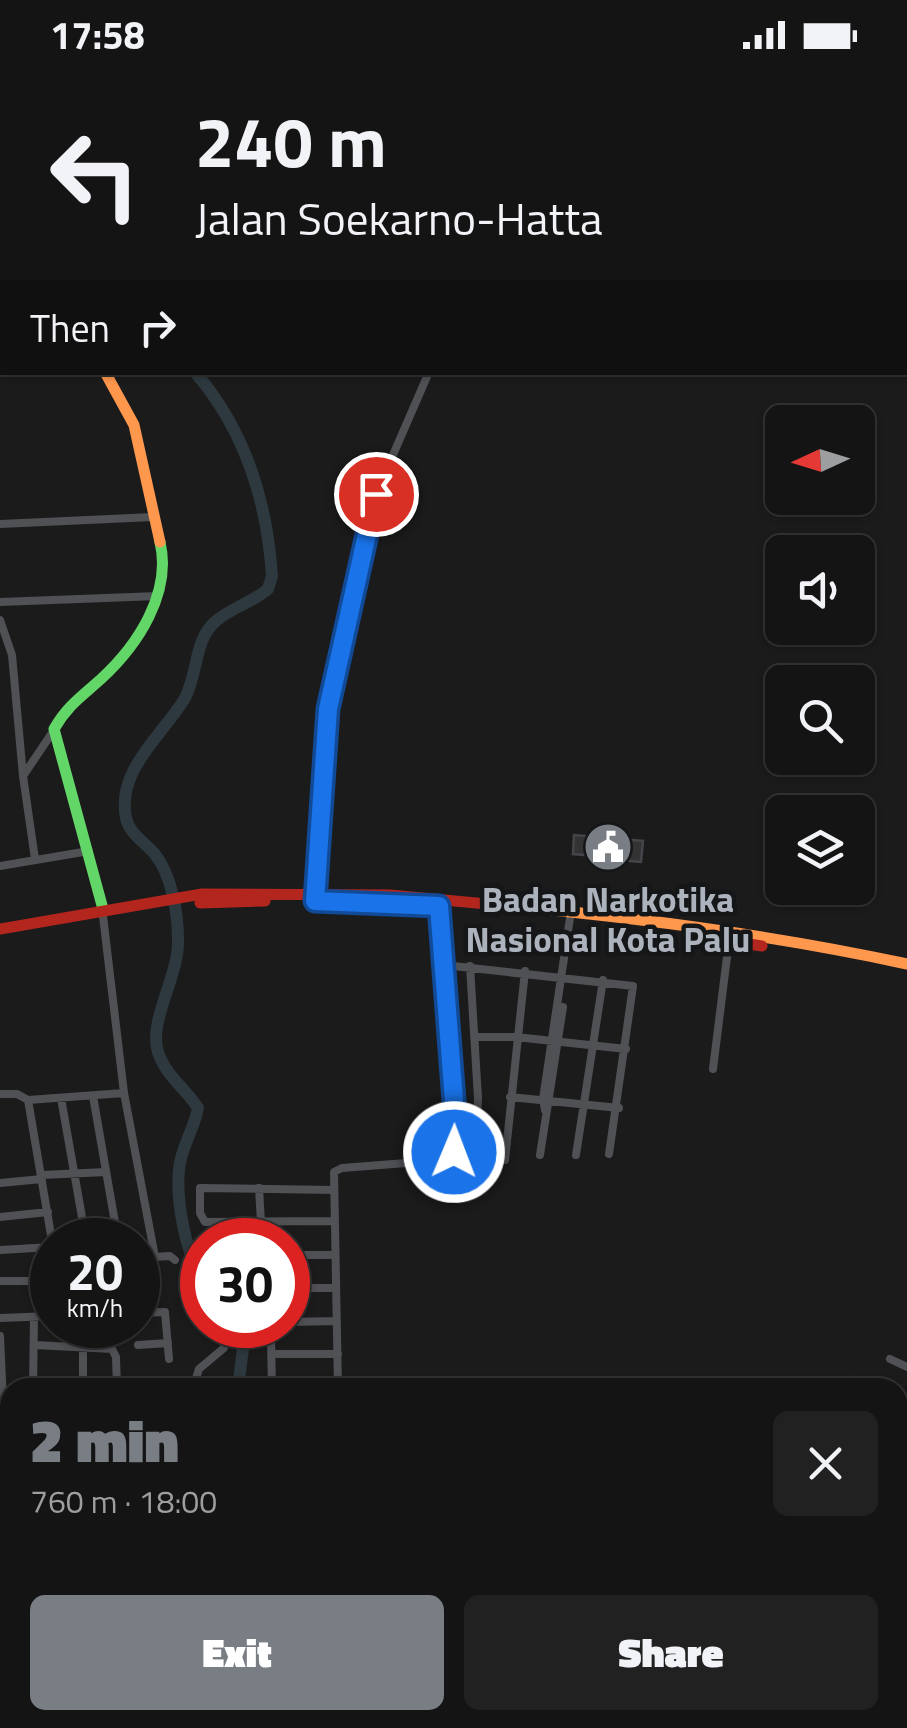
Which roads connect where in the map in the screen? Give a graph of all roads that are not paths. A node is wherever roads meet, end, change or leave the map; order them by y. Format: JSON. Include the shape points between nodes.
{"nodes":[{"id":1,"x":107,"y":375,"type":"edge"},
{"id":2,"x":428,"y":375,"type":"edge"},
{"id":3,"x":154,"y":516,"type":"junction"},
{"id":4,"x":0,"y":524,"type":"edge"},
{"id":5,"x":158,"y":596,"type":"junction"},
{"id":6,"x":0,"y":602,"type":"edge"},
{"id":7,"x":0,"y":620,"type":"edge"},
{"id":8,"x":54,"y":730,"type":"junction"},
{"id":9,"x":24,"y":776,"type":"junction"},
{"id":10,"x":89,"y":851,"type":"junction"},
{"id":11,"x":35,"y":859,"type":"junction"},
{"id":12,"x":0,"y":866,"type":"edge"},
{"id":13,"x":315,"y":898,"type":"junction"},
{"id":14,"x":439,"y":906,"type":"junction"},
{"id":15,"x":529,"y":910,"type":"junction"},
{"id":16,"x":103,"y":912,"type":"junction"},
{"id":17,"x":570,"y":918,"type":"junction"},
{"id":18,"x":0,"y":932,"type":"edge"},
{"id":19,"x":704,"y":933,"type":"junction"},
{"id":20,"x":729,"y":942,"type":"junction"},
{"id":21,"x":907,"y":964,"type":"edge"},
{"id":22,"x":444,"y":965,"type":"junction"},
{"id":23,"x":470,"y":966,"type":"junction"},
{"id":24,"x":525,"y":971,"type":"junction"},
{"id":25,"x":565,"y":973,"type":"junction"},
{"id":26,"x":907,"y":973,"type":"edge"},
{"id":27,"x":604,"y":980,"type":"junction"},
{"id":28,"x":516,"y":1037,"type":"junction"},
{"id":29,"x":475,"y":1038,"type":"junction"},
{"id":30,"x":555,"y":1040,"type":"junction"},
{"id":31,"x":592,"y":1044,"type":"junction"},
{"id":32,"x":626,"y":1048,"type":"junction"},
{"id":33,"x":713,"y":1068,"type":"dead end"},
{"id":34,"x":124,"y":1093,"type":"junction"},
{"id":35,"x":0,"y":1094,"type":"edge"},
{"id":36,"x":94,"y":1096,"type":"junction"},
{"id":37,"x":510,"y":1096,"type":"junction"},
{"id":38,"x":61,"y":1098,"type":"junction"},
{"id":39,"x":28,"y":1100,"type":"junction"},
{"id":40,"x":546,"y":1103,"type":"junction"},
{"id":41,"x":582,"y":1105,"type":"junction"},
{"id":42,"x":619,"y":1108,"type":"junction"},
{"id":43,"x":576,"y":1154,"type":"dead end"},
{"id":44,"x":609,"y":1154,"type":"dead end"},
{"id":45,"x":540,"y":1155,"type":"dead end"},
{"id":46,"x":476,"y":1158,"type":"dead end"},
{"id":47,"x":505,"y":1160,"type":"dead end"},
{"id":48,"x":106,"y":1172,"type":"junction"},
{"id":49,"x":74,"y":1174,"type":"junction"},
{"id":50,"x":42,"y":1177,"type":"junction"},
{"id":51,"x":0,"y":1183,"type":"edge"},
{"id":52,"x":259,"y":1188,"type":"junction"},
{"id":53,"x":334,"y":1190,"type":"junction"},
{"id":54,"x":48,"y":1212,"type":"junction"},
{"id":55,"x":0,"y":1217,"type":"edge"},
{"id":56,"x":49,"y":1218,"type":"edge"},
{"id":57,"x":82,"y":1218,"type":"edge"},
{"id":58,"x":114,"y":1218,"type":"edge"},
{"id":59,"x":148,"y":1218,"type":"edge"},
{"id":60,"x":203,"y":1218,"type":"edge"},
{"id":61,"x":262,"y":1218,"type":"edge"},
{"id":62,"x":310,"y":1221,"type":"edge"},
{"id":63,"x":334,"y":1221,"type":"junction"},
{"id":64,"x":30,"y":1247,"type":"edge"},
{"id":65,"x":0,"y":1250,"type":"edge"},
{"id":66,"x":334,"y":1255,"type":"junction"},
{"id":67,"x":310,"y":1256,"type":"edge"},
{"id":68,"x":160,"y":1258,"type":"edge"},
{"id":69,"x":175,"y":1260,"type":"dead end"},
{"id":70,"x":0,"y":1281,"type":"edge"},
{"id":71,"x":30,"y":1281,"type":"edge"},
{"id":72,"x":310,"y":1288,"type":"edge"},
{"id":73,"x":336,"y":1288,"type":"junction"},
{"id":74,"x":160,"y":1312,"type":"edge"},
{"id":75,"x":30,"y":1317,"type":"edge"},
{"id":76,"x":0,"y":1318,"type":"edge"},
{"id":77,"x":337,"y":1321,"type":"junction"},
{"id":78,"x":310,"y":1322,"type":"edge"},
{"id":79,"x":0,"y":1336,"type":"edge"},
{"id":80,"x":160,"y":1344,"type":"edge"},
{"id":81,"x":168,"y":1344,"type":"junction"},
{"id":82,"x":35,"y":1348,"type":"edge"},
{"id":83,"x":83,"y":1348,"type":"edge"},
{"id":84,"x":89,"y":1348,"type":"edge"},
{"id":85,"x":224,"y":1348,"type":"edge"},
{"id":86,"x":272,"y":1348,"type":"edge"},
{"id":87,"x":0,"y":1349,"type":"edge"},
{"id":88,"x":273,"y":1354,"type":"junction"},
{"id":89,"x":338,"y":1354,"type":"junction"},
{"id":90,"x":169,"y":1359,"type":"dead end"},
{"id":91,"x":890,"y":1359,"type":"dead end"},
{"id":92,"x":907,"y":1367,"type":"edge"},
{"id":93,"x":2,"y":1378,"type":"edge"},
{"id":94,"x":33,"y":1378,"type":"edge"},
{"id":95,"x":83,"y":1378,"type":"edge"},
{"id":96,"x":116,"y":1378,"type":"edge"},
{"id":97,"x":196,"y":1378,"type":"edge"},
{"id":98,"x":272,"y":1378,"type":"edge"},
{"id":99,"x":338,"y":1378,"type":"edge"}],
"edges":[{"from":1,"to":3,"type":"main road","via":[[134,424]]},
{"from":2,"to":13,"type":"street","via":[[376,494],[328,709]]},
{"from":3,"to":4,"type":"street"},
{"from":3,"to":5,"type":"main road","via":[[164,559]]},
{"from":5,"to":6,"type":"street"},
{"from":5,"to":8,"type":"main road","via":[[117,664],[67,706]]},
{"from":7,"to":9,"type":"street","via":[[11,648]]},
{"from":8,"to":9,"type":"street"},
{"from":8,"to":10,"type":"main road"},
{"from":9,"to":11,"type":"street"},
{"from":10,"to":11,"type":"street"},
{"from":10,"to":16,"type":"main road"},
{"from":11,"to":12,"type":"street"},
{"from":13,"to":14,"type":"main road"},
{"from":13,"to":15,"type":"main road","via":[[427,897]]},
{"from":13,"to":16,"type":"main road","via":[[186,900]]},
{"from":14,"to":15,"type":"main road"},
{"from":14,"to":22,"type":"street"},
{"from":15,"to":17,"type":"main road"},
{"from":15,"to":19,"type":"main road"},
{"from":16,"to":18,"type":"main road"},
{"from":16,"to":34,"type":"street"},
{"from":17,"to":19,"type":"main road"},
{"from":17,"to":25,"type":"street"},
{"from":19,"to":20,"type":"main road"},
{"from":19,"to":21,"type":"main road"},
{"from":20,"to":26,"type":"main road"},
{"from":20,"to":33,"type":"street"},
{"from":22,"to":23,"type":"street"},
{"from":22,"to":53,"type":"street","via":[[452,1155],[342,1168],[333,1173]]},
{"from":23,"to":24,"type":"street"},
{"from":23,"to":29,"type":"street"},
{"from":24,"to":25,"type":"street"},
{"from":24,"to":28,"type":"street"},
{"from":25,"to":27,"type":"street"},
{"from":25,"to":30,"type":"street"},
{"from":27,"to":31,"type":"street"},
{"from":27,"to":32,"type":"street","via":[[634,988]]},
{"from":28,"to":29,"type":"street"},
{"from":28,"to":30,"type":"street"},
{"from":28,"to":37,"type":"street"},
{"from":29,"to":46,"type":"street"},
{"from":30,"to":31,"type":"street"},
{"from":30,"to":40,"type":"street"},
{"from":31,"to":32,"type":"street"},
{"from":31,"to":41,"type":"street"},
{"from":32,"to":42,"type":"street"},
{"from":34,"to":36,"type":"street"},
{"from":34,"to":59,"type":"street"},
{"from":35,"to":39,"type":"street"},
{"from":36,"to":38,"type":"street"},
{"from":36,"to":48,"type":"street"},
{"from":37,"to":40,"type":"street"},
{"from":37,"to":47,"type":"street"},
{"from":38,"to":39,"type":"street"},
{"from":38,"to":49,"type":"street"},
{"from":39,"to":50,"type":"street"},
{"from":40,"to":41,"type":"street"},
{"from":40,"to":45,"type":"street"},
{"from":41,"to":42,"type":"street"},
{"from":41,"to":43,"type":"street"},
{"from":42,"to":44,"type":"street"},
{"from":48,"to":49,"type":"street"},
{"from":48,"to":58,"type":"street"},
{"from":49,"to":50,"type":"street"},
{"from":49,"to":57,"type":"street"},
{"from":50,"to":51,"type":"street"},
{"from":50,"to":54,"type":"street"},
{"from":52,"to":53,"type":"street"},
{"from":52,"to":60,"type":"street","via":[[200,1188]]},
{"from":52,"to":61,"type":"street"},
{"from":53,"to":63,"type":"street"},
{"from":54,"to":55,"type":"street"},
{"from":54,"to":56,"type":"street"},
{"from":62,"to":63,"type":"street"},
{"from":63,"to":66,"type":"street"},
{"from":64,"to":65,"type":"street"},
{"from":66,"to":67,"type":"street"},
{"from":66,"to":73,"type":"street"},
{"from":68,"to":69,"type":"street"},
{"from":70,"to":71,"type":"street"},
{"from":72,"to":73,"type":"street"},
{"from":73,"to":77,"type":"street"},
{"from":74,"to":81,"type":"street"},
{"from":75,"to":76,"type":"street"},
{"from":77,"to":78,"type":"street"},
{"from":77,"to":89,"type":"street"},
{"from":79,"to":87,"type":"street"},
{"from":80,"to":81,"type":"street"},
{"from":81,"to":90,"type":"street"},
{"from":82,"to":94,"type":"street"},
{"from":83,"to":95,"type":"street"},
{"from":84,"to":96,"type":"street","via":[[114,1352]]},
{"from":85,"to":97,"type":"street"},
{"from":86,"to":88,"type":"street"},
{"from":87,"to":93,"type":"street"},
{"from":88,"to":89,"type":"street"},
{"from":88,"to":98,"type":"street"},
{"from":89,"to":99,"type":"street"},
{"from":91,"to":92,"type":"street"}]}
